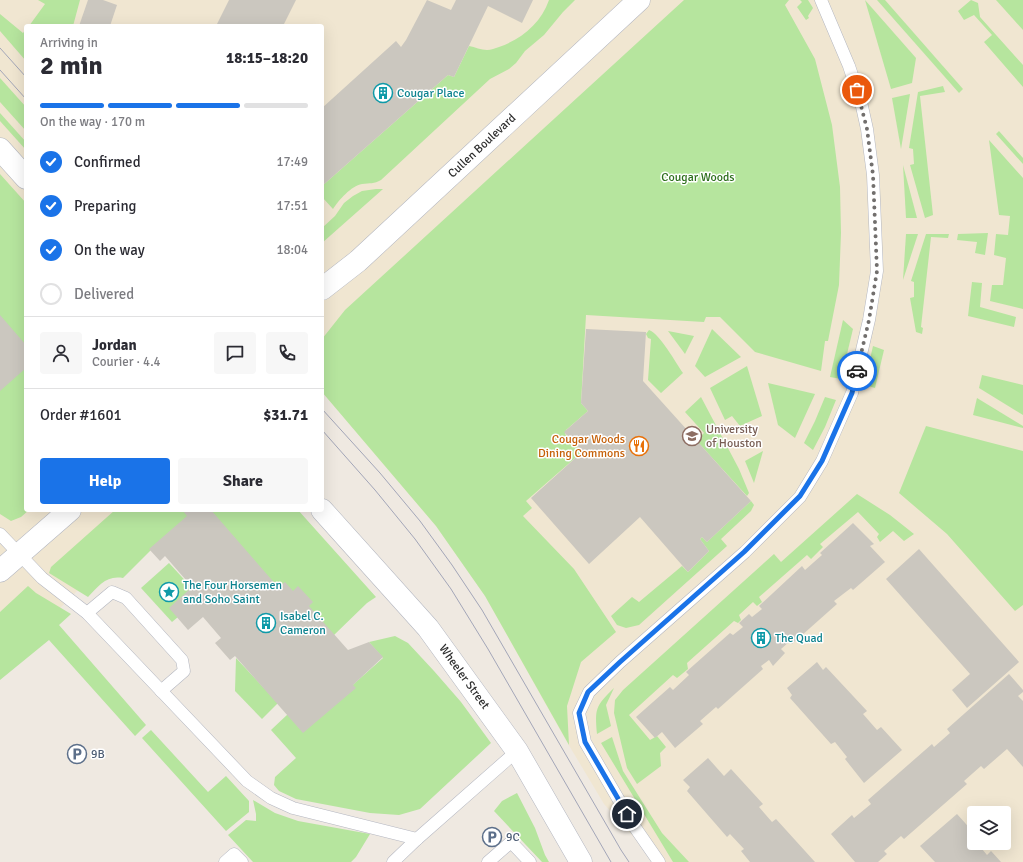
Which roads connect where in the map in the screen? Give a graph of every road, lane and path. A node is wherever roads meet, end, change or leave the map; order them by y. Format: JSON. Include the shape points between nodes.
{"nodes":[{"id":1,"x":639,"y":0,"type":"edge"},
{"id":2,"x":821,"y":0,"type":"edge"},
{"id":3,"x":0,"y":149,"type":"edge"},
{"id":4,"x":24,"y":176,"type":"edge"},
{"id":5,"x":324,"y":286,"type":"edge"},
{"id":6,"x":68,"y":512,"type":"edge"},
{"id":7,"x":324,"y":512,"type":"edge"},
{"id":8,"x":0,"y":534,"type":"edge"},
{"id":9,"x":19,"y":554,"type":"junction"},
{"id":10,"x":0,"y":571,"type":"edge"},
{"id":11,"x":87,"y":613,"type":"junction"},
{"id":12,"x":161,"y":691,"type":"junction"},
{"id":13,"x":517,"y":751,"type":"junction"},
{"id":14,"x":417,"y":839,"type":"junction"},
{"id":15,"x":226,"y":862,"type":"edge"},
{"id":16,"x":242,"y":862,"type":"edge"},
{"id":17,"x":393,"y":862,"type":"edge"},
{"id":18,"x":488,"y":862,"type":"edge"},
{"id":19,"x":530,"y":862,"type":"edge"},
{"id":20,"x":581,"y":862,"type":"edge"},
{"id":21,"x":659,"y":862,"type":"edge"}],
"edges":[{"from":1,"to":5,"type":"street","name":"Cullen Boulevard","via":[[358,261]]},
{"from":2,"to":21,"type":"lane","via":[[850,66],[867,129],[873,175],[877,271],[869,320],[852,393],[822,461],[800,496],[744,552],[588,692],[579,713],[585,742],[634,826]]},
{"from":3,"to":4,"type":"street"},
{"from":6,"to":9,"type":"street"},
{"from":7,"to":13,"type":"street","name":"Wheeler Street","via":[[428,628]]},
{"from":8,"to":9,"type":"lane"},
{"from":9,"to":10,"type":"street"},
{"from":9,"to":11,"type":"lane","via":[[42,578]]},
{"from":11,"to":12,"type":"lane"},
{"from":11,"to":12,"type":"lane","via":[[112,592],[126,598],[182,660],[184,671]]},
{"from":12,"to":14,"type":"lane","via":[[247,781],[271,798],[293,808]]},
{"from":13,"to":14,"type":"lane"},
{"from":13,"to":20,"type":"street","name":"Wheeler Street"},
{"from":14,"to":17,"type":"lane"},
{"from":15,"to":16,"type":"lane","via":[[234,854]]},
{"from":18,"to":19,"type":"lane","via":[[511,842]]}]}
